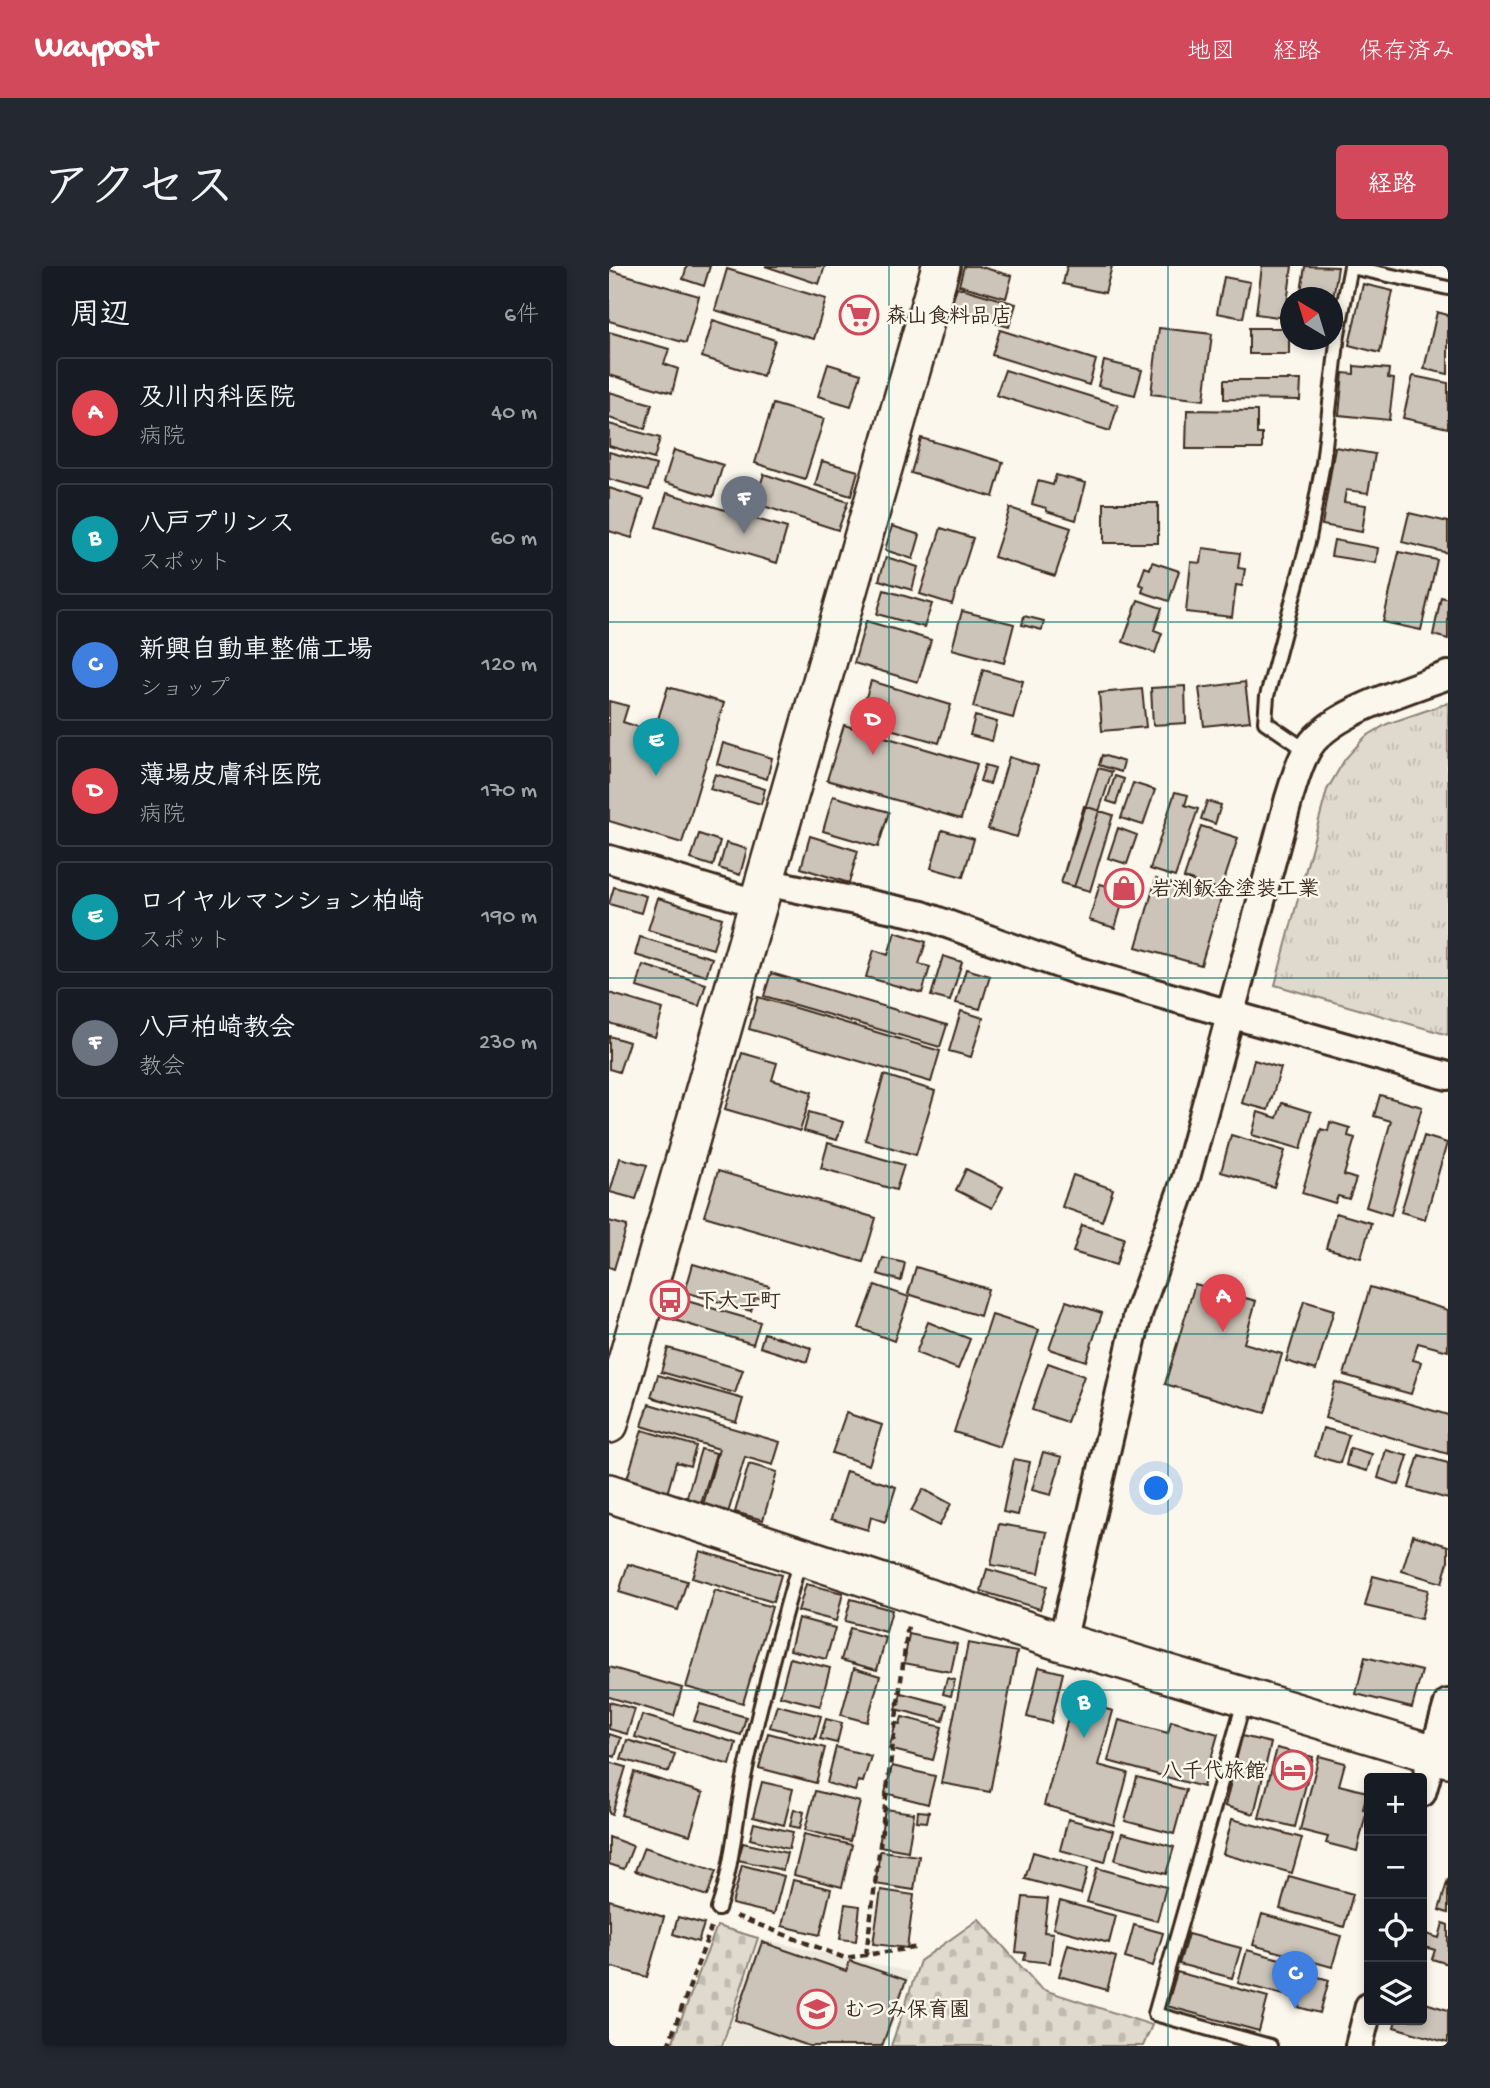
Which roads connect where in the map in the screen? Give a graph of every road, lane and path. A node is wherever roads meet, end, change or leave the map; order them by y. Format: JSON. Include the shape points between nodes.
{"nodes":[{"id":1,"x":941,"y":266,"type":"edge"},
{"id":2,"x":1351,"y":266,"type":"edge"},
{"id":3,"x":1448,"y":288,"type":"edge"},
{"id":4,"x":1448,"y":676,"type":"edge"},
{"id":5,"x":1306,"y":750,"type":"junction"},
{"id":6,"x":609,"y":859,"type":"edge"},
{"id":7,"x":762,"y":893,"type":"junction"},
{"id":8,"x":1231,"y":1014,"type":"junction"},
{"id":9,"x":1448,"y":1076,"type":"edge"},
{"id":10,"x":609,"y":1424,"type":"edge"},
{"id":11,"x":609,"y":1493,"type":"edge"},
{"id":12,"x":801,"y":1556,"type":"junction"},
{"id":13,"x":912,"y":1593,"type":"junction"},
{"id":14,"x":1062,"y":1642,"type":"junction"},
{"id":15,"x":1245,"y":1697,"type":"junction"},
{"id":16,"x":1448,"y":1703,"type":"edge"},
{"id":17,"x":1441,"y":1756,"type":"edge"},
{"id":18,"x":1427,"y":1783,"type":"edge"},
{"id":19,"x":718,"y":1909,"type":"junction"},
{"id":20,"x":919,"y":1947,"type":"dead end"},
{"id":21,"x":866,"y":1955,"type":"junction"},
{"id":22,"x":1364,"y":2025,"type":"edge"},
{"id":23,"x":668,"y":2046,"type":"edge"},
{"id":24,"x":1270,"y":2046,"type":"edge"},
{"id":25,"x":1359,"y":2046,"type":"edge"}],
"edges":[{"from":1,"to":7,"type":"street"},
{"from":2,"to":3,"type":"lane"},
{"from":2,"to":5,"type":"lane","via":[[1309,538],[1267,696],[1265,722]]},
{"from":4,"to":5,"type":"street","via":[[1373,703],[1332,724]]},
{"from":5,"to":8,"type":"street"},
{"from":6,"to":7,"type":"street"},
{"from":7,"to":8,"type":"street","via":[[922,915],[1075,970]]},
{"from":7,"to":10,"type":"street"},
{"from":8,"to":9,"type":"street"},
{"from":8,"to":14,"type":"street","via":[[1186,1178],[1138,1314]]},
{"from":11,"to":12,"type":"street"},
{"from":12,"to":13,"type":"street"},
{"from":12,"to":19,"type":"lane","via":[[761,1700]]},
{"from":13,"to":14,"type":"street"},
{"from":13,"to":21,"type":"path"},
{"from":14,"to":15,"type":"street"},
{"from":15,"to":17,"type":"street"},
{"from":15,"to":24,"type":"lane","via":[[1155,2014]]},
{"from":16,"to":17,"type":"street"},
{"from":17,"to":18,"type":"street"},
{"from":19,"to":21,"type":"path","via":[[845,1958]]},
{"from":19,"to":23,"type":"path"},
{"from":20,"to":21,"type":"path"},
{"from":22,"to":25,"type":"street"}]}
